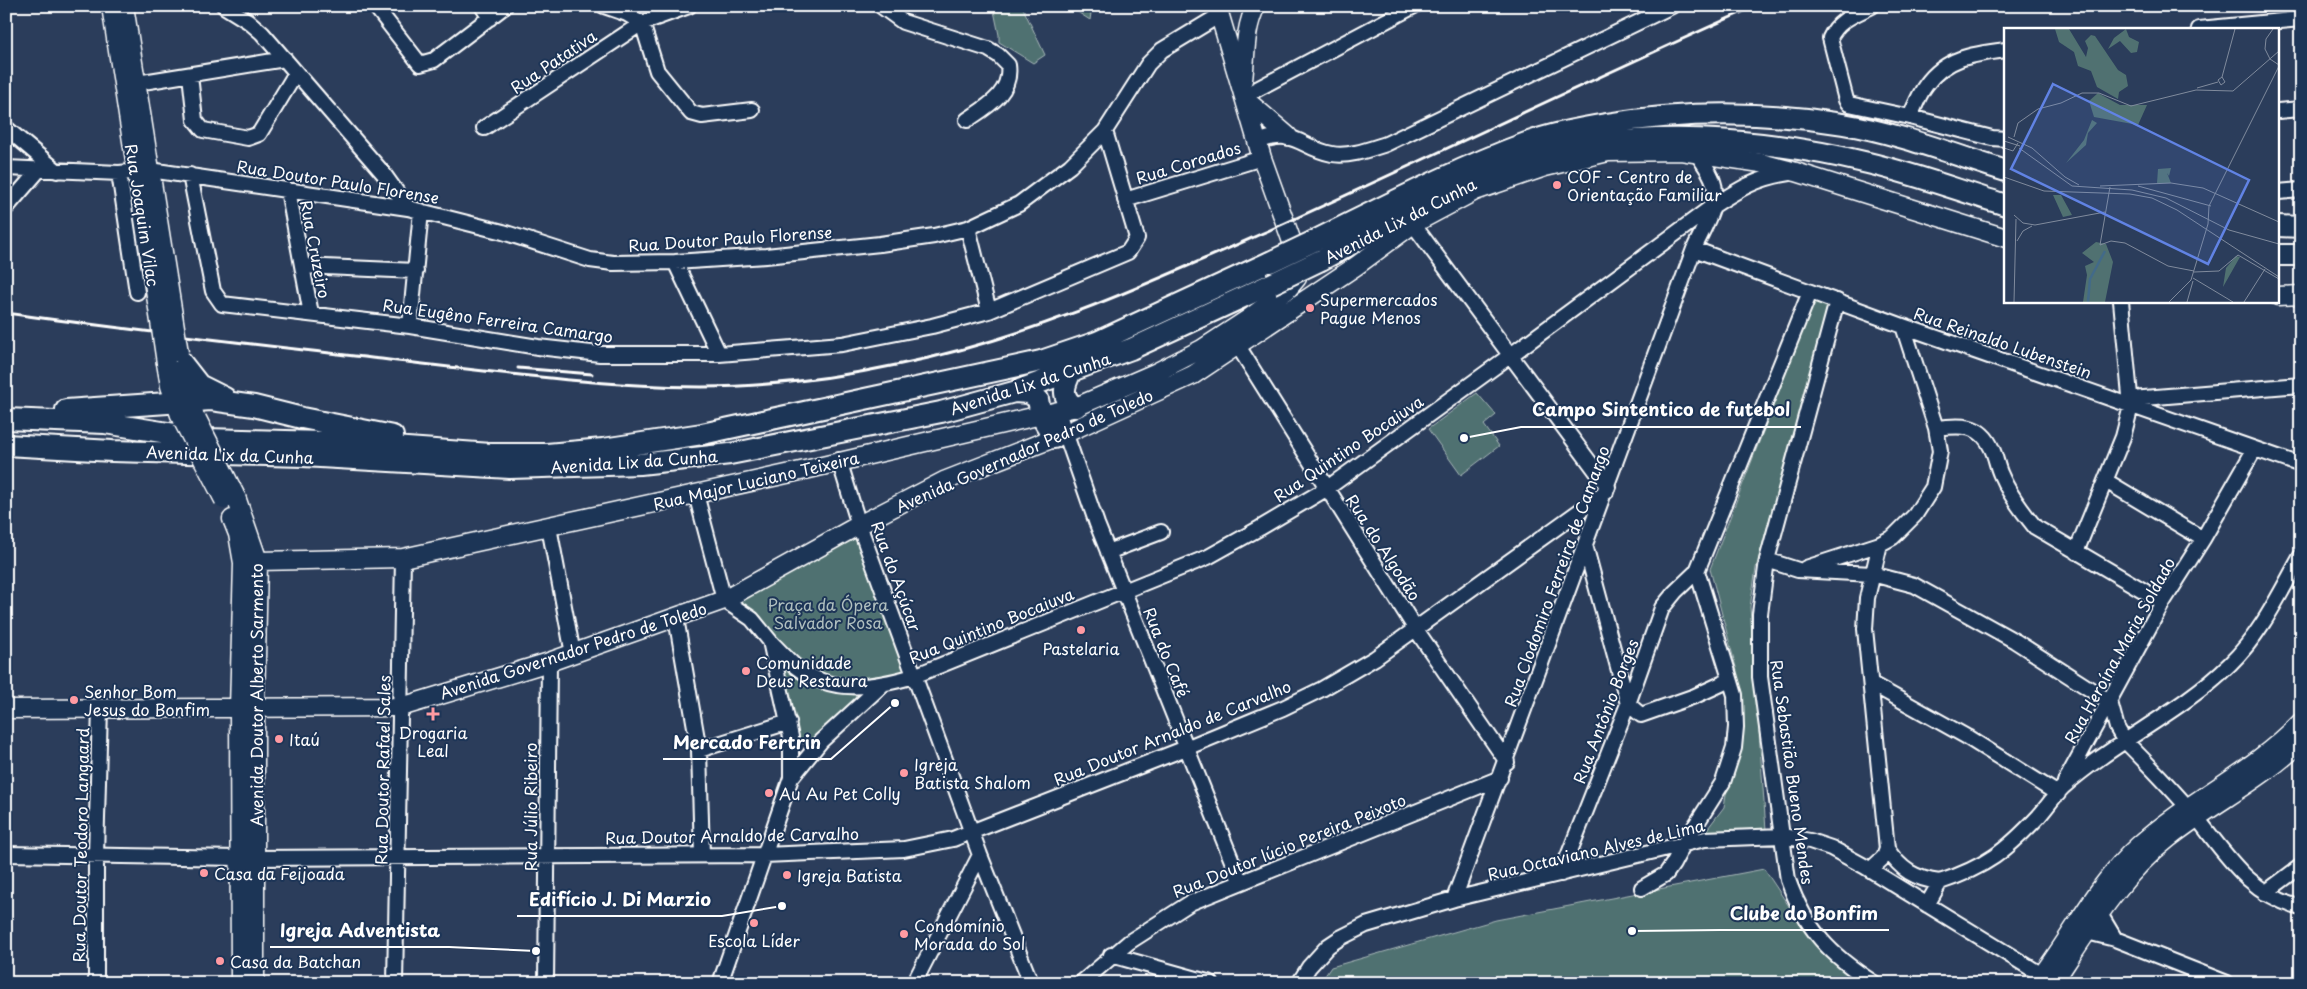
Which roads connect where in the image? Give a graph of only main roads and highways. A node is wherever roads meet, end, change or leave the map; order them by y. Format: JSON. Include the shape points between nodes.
{"nodes":[{"id":1,"x":111,"y":6,"type":"edge"},
{"id":2,"x":124,"y":6,"type":"edge"},
{"id":3,"x":1256,"y":6,"type":"edge"},
{"id":4,"x":1223,"y":9,"type":"edge"},
{"id":5,"x":1244,"y":95,"type":"junction"},
{"id":6,"x":1288,"y":136,"type":"road end"},
{"id":7,"x":1608,"y":152,"type":"junction"},
{"id":8,"x":1509,"y":168,"type":"junction"},
{"id":9,"x":2004,"y":170,"type":"edge"},
{"id":10,"x":135,"y":172,"type":"junction"},
{"id":11,"x":1490,"y":176,"type":"junction"},
{"id":12,"x":1454,"y":201,"type":"junction"},
{"id":13,"x":2004,"y":204,"type":"edge"},
{"id":14,"x":2280,"y":226,"type":"edge"},
{"id":15,"x":2301,"y":227,"type":"edge"},
{"id":16,"x":2004,"y":237,"type":"edge"},
{"id":17,"x":2280,"y":255,"type":"edge"},
{"id":18,"x":2301,"y":255,"type":"edge"},
{"id":19,"x":2301,"y":295,"type":"edge"},
{"id":20,"x":2280,"y":296,"type":"edge"},
{"id":21,"x":1248,"y":319,"type":"junction"},
{"id":22,"x":175,"y":359,"type":"junction"},
{"id":23,"x":1071,"y":372,"type":"junction"},
{"id":24,"x":1193,"y":375,"type":"junction"},
{"id":25,"x":1014,"y":392,"type":"junction"},
{"id":26,"x":254,"y":406,"type":"junction"},
{"id":27,"x":186,"y":411,"type":"junction"},
{"id":28,"x":1058,"y":411,"type":"junction"},
{"id":29,"x":6,"y":415,"type":"edge"},
{"id":30,"x":6,"y":420,"type":"edge"},
{"id":31,"x":1059,"y":436,"type":"junction"},
{"id":32,"x":6,"y":445,"type":"edge"},
{"id":33,"x":435,"y":449,"type":"junction"},
{"id":34,"x":250,"y":562,"type":"junction"},
{"id":35,"x":247,"y":708,"type":"junction"},
{"id":36,"x":6,"y":709,"type":"edge"},
{"id":37,"x":2301,"y":722,"type":"edge"},
{"id":38,"x":2301,"y":742,"type":"edge"},
{"id":39,"x":2192,"y":813,"type":"junction"},
{"id":40,"x":248,"y":858,"type":"junction"},
{"id":41,"x":2081,"y":928,"type":"junction"},
{"id":42,"x":2044,"y":980,"type":"edge"},
{"id":43,"x":240,"y":983,"type":"edge"},
{"id":44,"x":255,"y":983,"type":"edge"}],
"edges":[{"from":1,"to":10,"type":"main road","name":"Rua Joaquim Vilac"},
{"from":2,"to":10,"type":"main road","name":"Rua Joaquim Vilac","via":[[137,84]]},
{"from":3,"to":5,"type":"main road","via":[[1247,34]]},
{"from":4,"to":5,"type":"main road"},
{"from":5,"to":6,"type":"main road"},
{"from":5,"to":21,"type":"main road","name":"Rua Major Luciano Teixeira","via":[[1291,239],[1298,272],[1287,290]]},
{"from":7,"to":8,"type":"highway"},
{"from":7,"to":12,"type":"main road","name":"Avenida Governador Pedro de Toledo","via":[[1536,170]]},
{"from":7,"to":16,"type":"main road","name":"Avenida Governador Pedro de Toledo","via":[[1681,150],[1761,163]]},
{"from":8,"to":11,"type":"highway","name":"Avenida Lix da Cunha"},
{"from":8,"to":13,"type":"highway","name":"Avenida Lix da Cunha","via":[[1533,159],[1601,144],[1706,139],[1783,147],[1870,163]]},
{"from":9,"to":33,"type":"highway","name":"Avenida Lix da Cunha","bridge":true,"via":[[1844,124],[1744,114],[1657,117],[1576,129],[1530,142],[1451,174],[1097,342],[1019,367],[663,441],[547,454]]},
{"from":10,"to":22,"type":"main road","name":"Rua Joaquim Vilac","bridge":true},
{"from":11,"to":12,"type":"highway"},
{"from":11,"to":23,"type":"highway","name":"Avenida Lix da Cunha","bridge":true,"via":[[1131,350]]},
{"from":12,"to":24,"type":"main road","name":"Avenida Governador Pedro de Toledo","via":[[1413,224]]},
{"from":14,"to":15,"type":"highway"},
{"from":17,"to":18,"type":"highway"},
{"from":19,"to":20,"type":"main road"},
{"from":21,"to":24,"type":"main road","name":"Rua Major Luciano Teixeira"},
{"from":21,"to":28,"type":"main road","name":"Rua Major Luciano Teixeira","via":[[1202,349],[1155,373]]},
{"from":22,"to":26,"type":"highway","via":[[208,391]]},
{"from":22,"to":27,"type":"main road","name":"Rua Joaquim Vilac"},
{"from":23,"to":25,"type":"highway","name":"Avenida Lix da Cunha"},
{"from":23,"to":28,"type":"highway","via":[[1064,388],[1066,398]]},
{"from":24,"to":31,"type":"main road","name":"Avenida Governador Pedro de Toledo"},
{"from":25,"to":28,"type":"highway","via":[[1034,395],[1039,403]]},
{"from":25,"to":32,"type":"highway","name":"Avenida Lix da Cunha","via":[[941,412],[730,454],[590,467],[484,468],[303,456]]},
{"from":26,"to":27,"type":"highway","via":[[211,400]]},
{"from":26,"to":33,"type":"highway","via":[[393,435]]},
{"from":27,"to":29,"type":"highway"},
{"from":27,"to":34,"type":"main road","name":"Avenida Doutor Alberto Sarmento","bridge":true,"via":[[230,499]]},
{"from":28,"to":31,"type":"highway"},
{"from":28,"to":34,"type":"main road","name":"Rua Major Luciano Teixeira","via":[[403,558]]},
{"from":30,"to":33,"type":"highway","name":"Avenida Lix da Cunha","via":[[105,423],[206,439]]},
{"from":31,"to":35,"type":"main road","name":"Avenida Governador Pedro de Toledo","via":[[944,481],[724,600],[573,654],[401,707]]},
{"from":34,"to":35,"type":"main road","name":"Avenida Doutor Alberto Sarmento"},
{"from":35,"to":36,"type":"main road","name":"Avenida Governador Pedro de Toledo"},
{"from":35,"to":40,"type":"main road","name":"Avenida Doutor Alberto Sarmento"},
{"from":37,"to":39,"type":"main road","via":[[2266,755],[2215,790]]},
{"from":38,"to":39,"type":"main road","via":[[2266,773]]},
{"from":39,"to":41,"type":"main road","via":[[2143,860],[2100,914]]},
{"from":39,"to":41,"type":"main road","via":[[2150,836],[2119,866],[2087,905]]},
{"from":40,"to":43,"type":"main road","name":"Avenida Doutor Alberto Sarmento"},
{"from":40,"to":44,"type":"main road","name":"Avenida Doutor Alberto Sarmento"},
{"from":41,"to":42,"type":"main road"}]}
